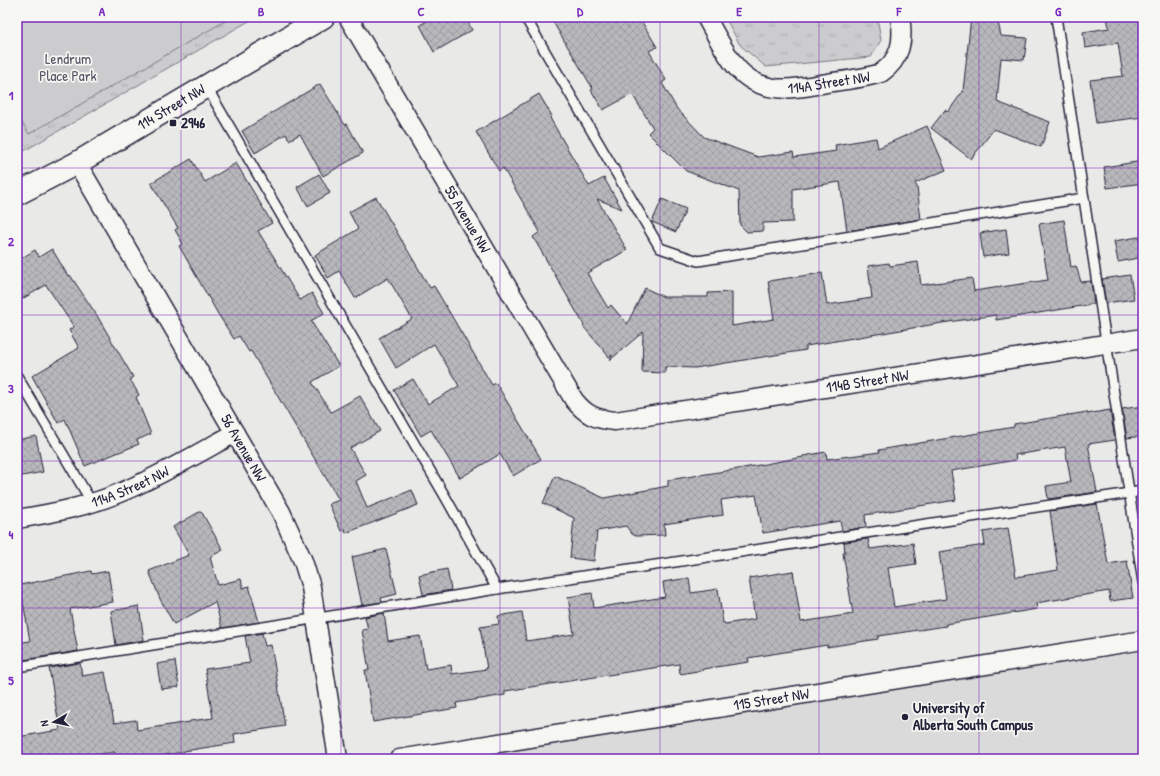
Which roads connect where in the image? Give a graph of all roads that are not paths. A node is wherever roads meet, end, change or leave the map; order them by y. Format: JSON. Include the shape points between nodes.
{"nodes":[{"id":1,"x":323,"y":17,"type":"edge"},
{"id":2,"x":348,"y":17,"type":"edge"},
{"id":3,"x":525,"y":17,"type":"edge"},
{"id":4,"x":706,"y":17,"type":"edge"},
{"id":5,"x":900,"y":17,"type":"edge"},
{"id":6,"x":1056,"y":17,"type":"edge"},
{"id":7,"x":206,"y":86,"type":"junction"},
{"id":8,"x":77,"y":163,"type":"junction"},
{"id":9,"x":17,"y":194,"type":"edge"},
{"id":10,"x":1084,"y":198,"type":"junction"},
{"id":11,"x":1143,"y":338,"type":"edge"},
{"id":12,"x":1107,"y":344,"type":"junction"},
{"id":13,"x":17,"y":376,"type":"edge"},
{"id":14,"x":592,"y":416,"type":"joint"},
{"id":15,"x":235,"y":433,"type":"junction"},
{"id":16,"x":1143,"y":491,"type":"edge"},
{"id":17,"x":1129,"y":493,"type":"junction"},
{"id":18,"x":92,"y":503,"type":"junction"},
{"id":19,"x":17,"y":518,"type":"edge"},
{"id":20,"x":1143,"y":582,"type":"edge"},
{"id":21,"x":497,"y":589,"type":"junction"},
{"id":22,"x":316,"y":619,"type":"junction"},
{"id":23,"x":1143,"y":640,"type":"edge"},
{"id":24,"x":17,"y":667,"type":"edge"},
{"id":25,"x":338,"y":759,"type":"edge"},
{"id":26,"x":399,"y":759,"type":"edge"}],
"edges":[{"from":1,"to":7,"type":"street","name":"114 Street NW"},
{"from":2,"to":14,"type":"street","name":"55 Avenue NW","via":[[574,400],[582,410]]},
{"from":3,"to":10,"type":"lane","via":[[660,248],[698,261]]},
{"from":4,"to":5,"type":"street","name":"114A Street NW","via":[[737,68],[748,78],[766,87],[790,89],[881,73],[890,67],[901,43]]},
{"from":6,"to":10,"type":"lane"},
{"from":7,"to":8,"type":"street","name":"114 Street NW"},
{"from":7,"to":21,"type":"lane"},
{"from":8,"to":9,"type":"street","name":"114 Street NW"},
{"from":8,"to":15,"type":"street","name":"56 Avenue NW"},
{"from":10,"to":12,"type":"lane"},
{"from":11,"to":12,"type":"street","name":"114B Street NW"},
{"from":12,"to":14,"type":"street","name":"114B Street NW","via":[[615,421]]},
{"from":12,"to":17,"type":"lane"},
{"from":13,"to":18,"type":"lane"},
{"from":15,"to":18,"type":"street","name":"114A Street NW","via":[[124,491]]},
{"from":15,"to":22,"type":"street","name":"56 Avenue NW","via":[[296,543],[311,588]]},
{"from":16,"to":17,"type":"lane"},
{"from":17,"to":20,"type":"lane"},
{"from":17,"to":21,"type":"lane"},
{"from":18,"to":19,"type":"street","name":"114A Street NW"},
{"from":21,"to":22,"type":"lane"},
{"from":22,"to":24,"type":"lane"},
{"from":22,"to":25,"type":"street","name":"56 Avenue NW"},
{"from":23,"to":26,"type":"street","name":"115 Street NW"}]}
